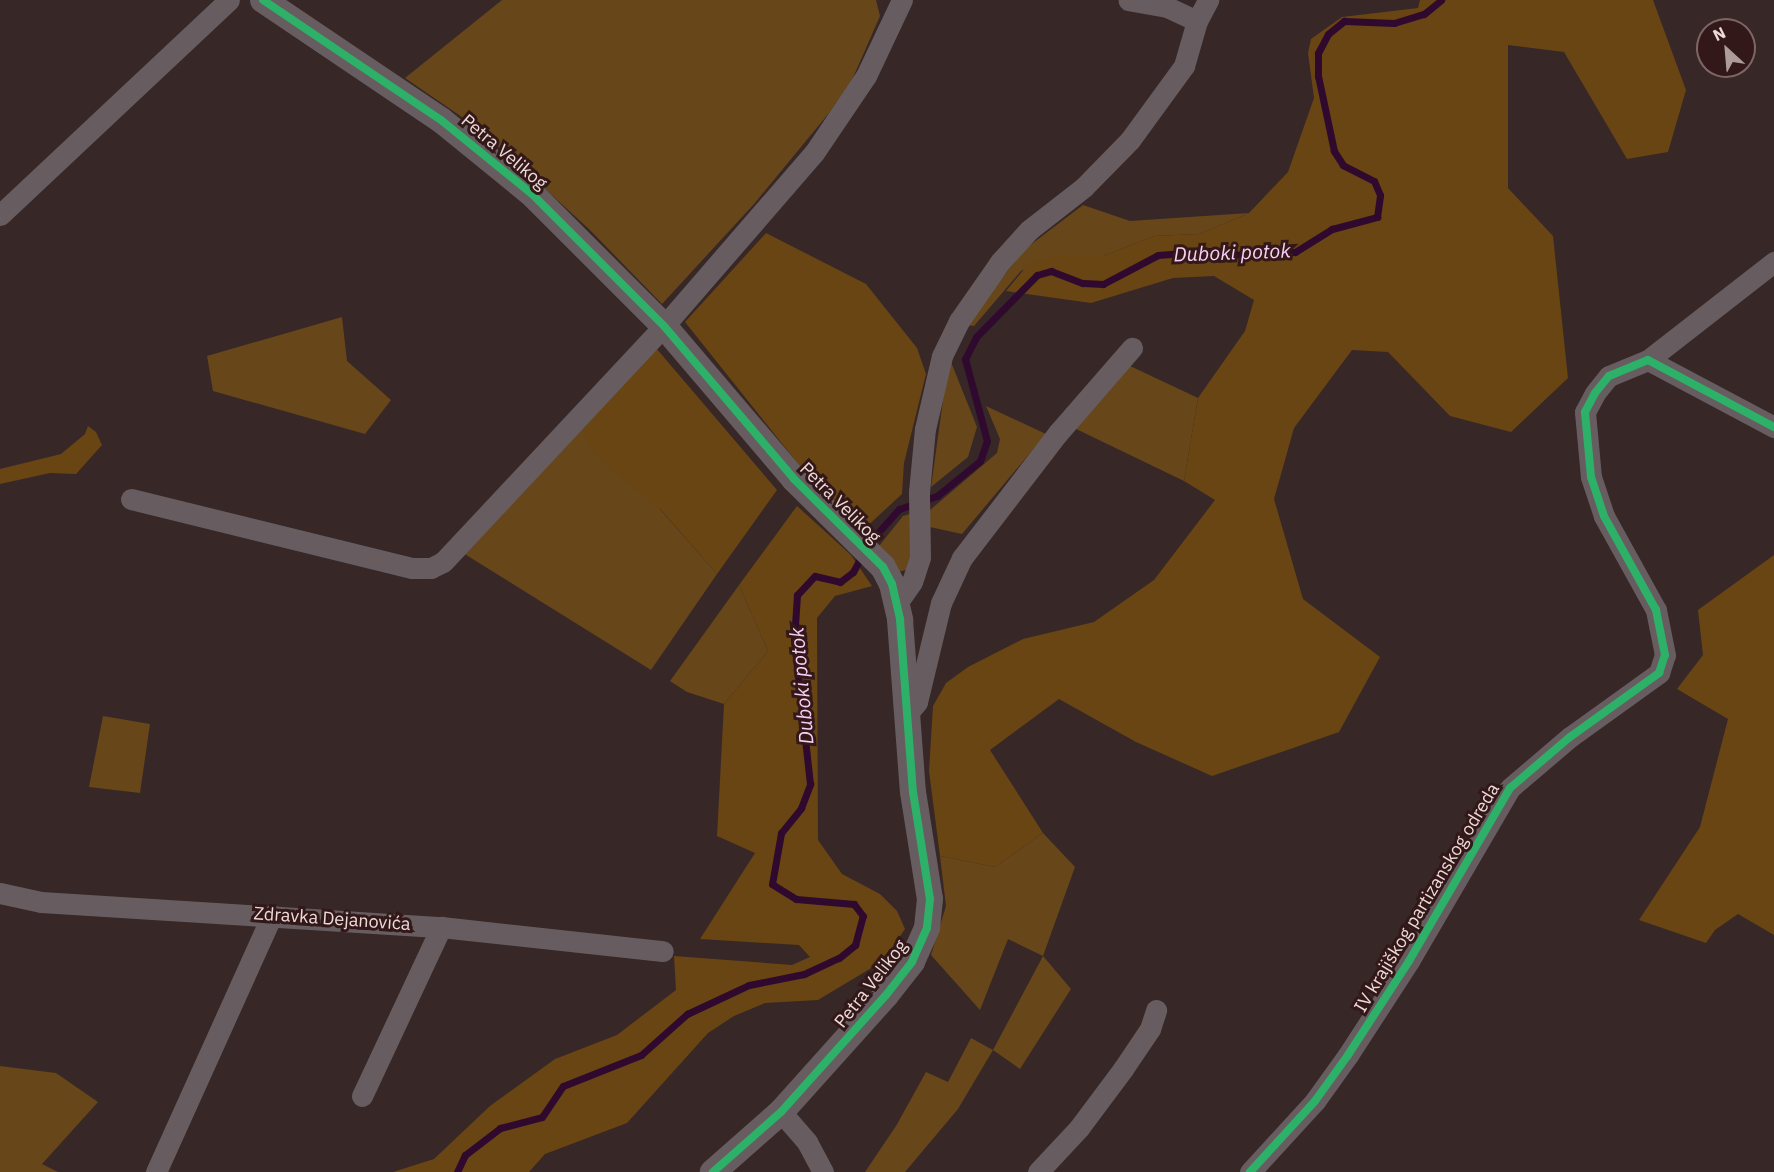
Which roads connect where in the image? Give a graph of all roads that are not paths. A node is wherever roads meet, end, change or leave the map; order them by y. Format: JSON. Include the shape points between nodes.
{"nodes":[{"id":1,"x":230,"y":0,"type":"edge"},
{"id":2,"x":263,"y":0,"type":"edge"},
{"id":3,"x":902,"y":0,"type":"edge"},
{"id":4,"x":1130,"y":0,"type":"edge"},
{"id":5,"x":1209,"y":0,"type":"edge"},
{"id":6,"x":1197,"y":21,"type":"junction"},
{"id":7,"x":0,"y":215,"type":"edge"},
{"id":8,"x":1774,"y":262,"type":"edge"},
{"id":9,"x":664,"y":326,"type":"junction"},
{"id":10,"x":1132,"y":348,"type":"dead end"},
{"id":11,"x":1648,"y":360,"type":"junction"},
{"id":12,"x":1774,"y":427,"type":"edge"},
{"id":13,"x":131,"y":499,"type":"dead end"},
{"id":14,"x":898,"y":602,"type":"junction"},
{"id":15,"x":907,"y":714,"type":"junction"},
{"id":16,"x":0,"y":893,"type":"edge"},
{"id":17,"x":272,"y":915,"type":"junction"},
{"id":18,"x":441,"y":927,"type":"junction"},
{"id":19,"x":663,"y":951,"type":"dead end"},
{"id":20,"x":1156,"y":1010,"type":"dead end"},
{"id":21,"x":362,"y":1096,"type":"dead end"},
{"id":22,"x":781,"y":1112,"type":"junction"},
{"id":23,"x":156,"y":1172,"type":"edge"},
{"id":24,"x":713,"y":1172,"type":"edge"},
{"id":25,"x":823,"y":1172,"type":"edge"},
{"id":26,"x":1038,"y":1172,"type":"edge"},
{"id":27,"x":1250,"y":1172,"type":"edge"}],
"edges":[{"from":1,"to":7,"type":"street"},
{"from":2,"to":9,"type":"street","name":"Petra Velikog","via":[[331,43],[490,156]]},
{"from":3,"to":9,"type":"street","via":[[866,76],[827,135]]},
{"from":4,"to":6,"type":"street","via":[[1167,7]]},
{"from":5,"to":6,"type":"street"},
{"from":6,"to":14,"type":"street","via":[[1184,66],[1152,113],[1084,187],[1029,230],[1000,262],[959,321],[942,356],[932,394],[920,501],[920,558],[912,582]]},
{"from":8,"to":11,"type":"street","name":"IV krajiškog partizanskog odreda"},
{"from":9,"to":13,"type":"street","via":[[455,552],[431,568],[412,568]]},
{"from":9,"to":14,"type":"street","name":"Petra Velikog","via":[[794,479],[883,567]]},
{"from":10,"to":15,"type":"street","via":[[1058,433],[962,558],[941,603],[917,702]]},
{"from":11,"to":12,"type":"street"},
{"from":11,"to":27,"type":"street","name":"IV krajiškog partizanskog odreda","via":[[1609,376],[1585,412],[1584,435],[1596,498],[1656,610],[1665,655],[1659,673],[1570,737],[1510,788],[1409,961],[1348,1055],[1315,1101]]},
{"from":14,"to":15,"type":"street","name":"Petra Velikog"},
{"from":15,"to":22,"type":"street","name":"Petra Velikog","via":[[930,899],[927,928],[912,962],[886,995]]},
{"from":16,"to":17,"type":"street","name":"Zdravka Dejanovića","via":[[40,902]]},
{"from":17,"to":18,"type":"street","name":"Zdravka Dejanovića"},
{"from":17,"to":23,"type":"street"},
{"from":18,"to":19,"type":"street","name":"Zdravka Dejanovića"},
{"from":18,"to":21,"type":"street"},
{"from":20,"to":26,"type":"street","via":[[1150,1029],[1123,1069],[1079,1128]]},
{"from":22,"to":24,"type":"street","name":"Petra Velikog"},
{"from":22,"to":25,"type":"street","via":[[807,1142]]}]}
